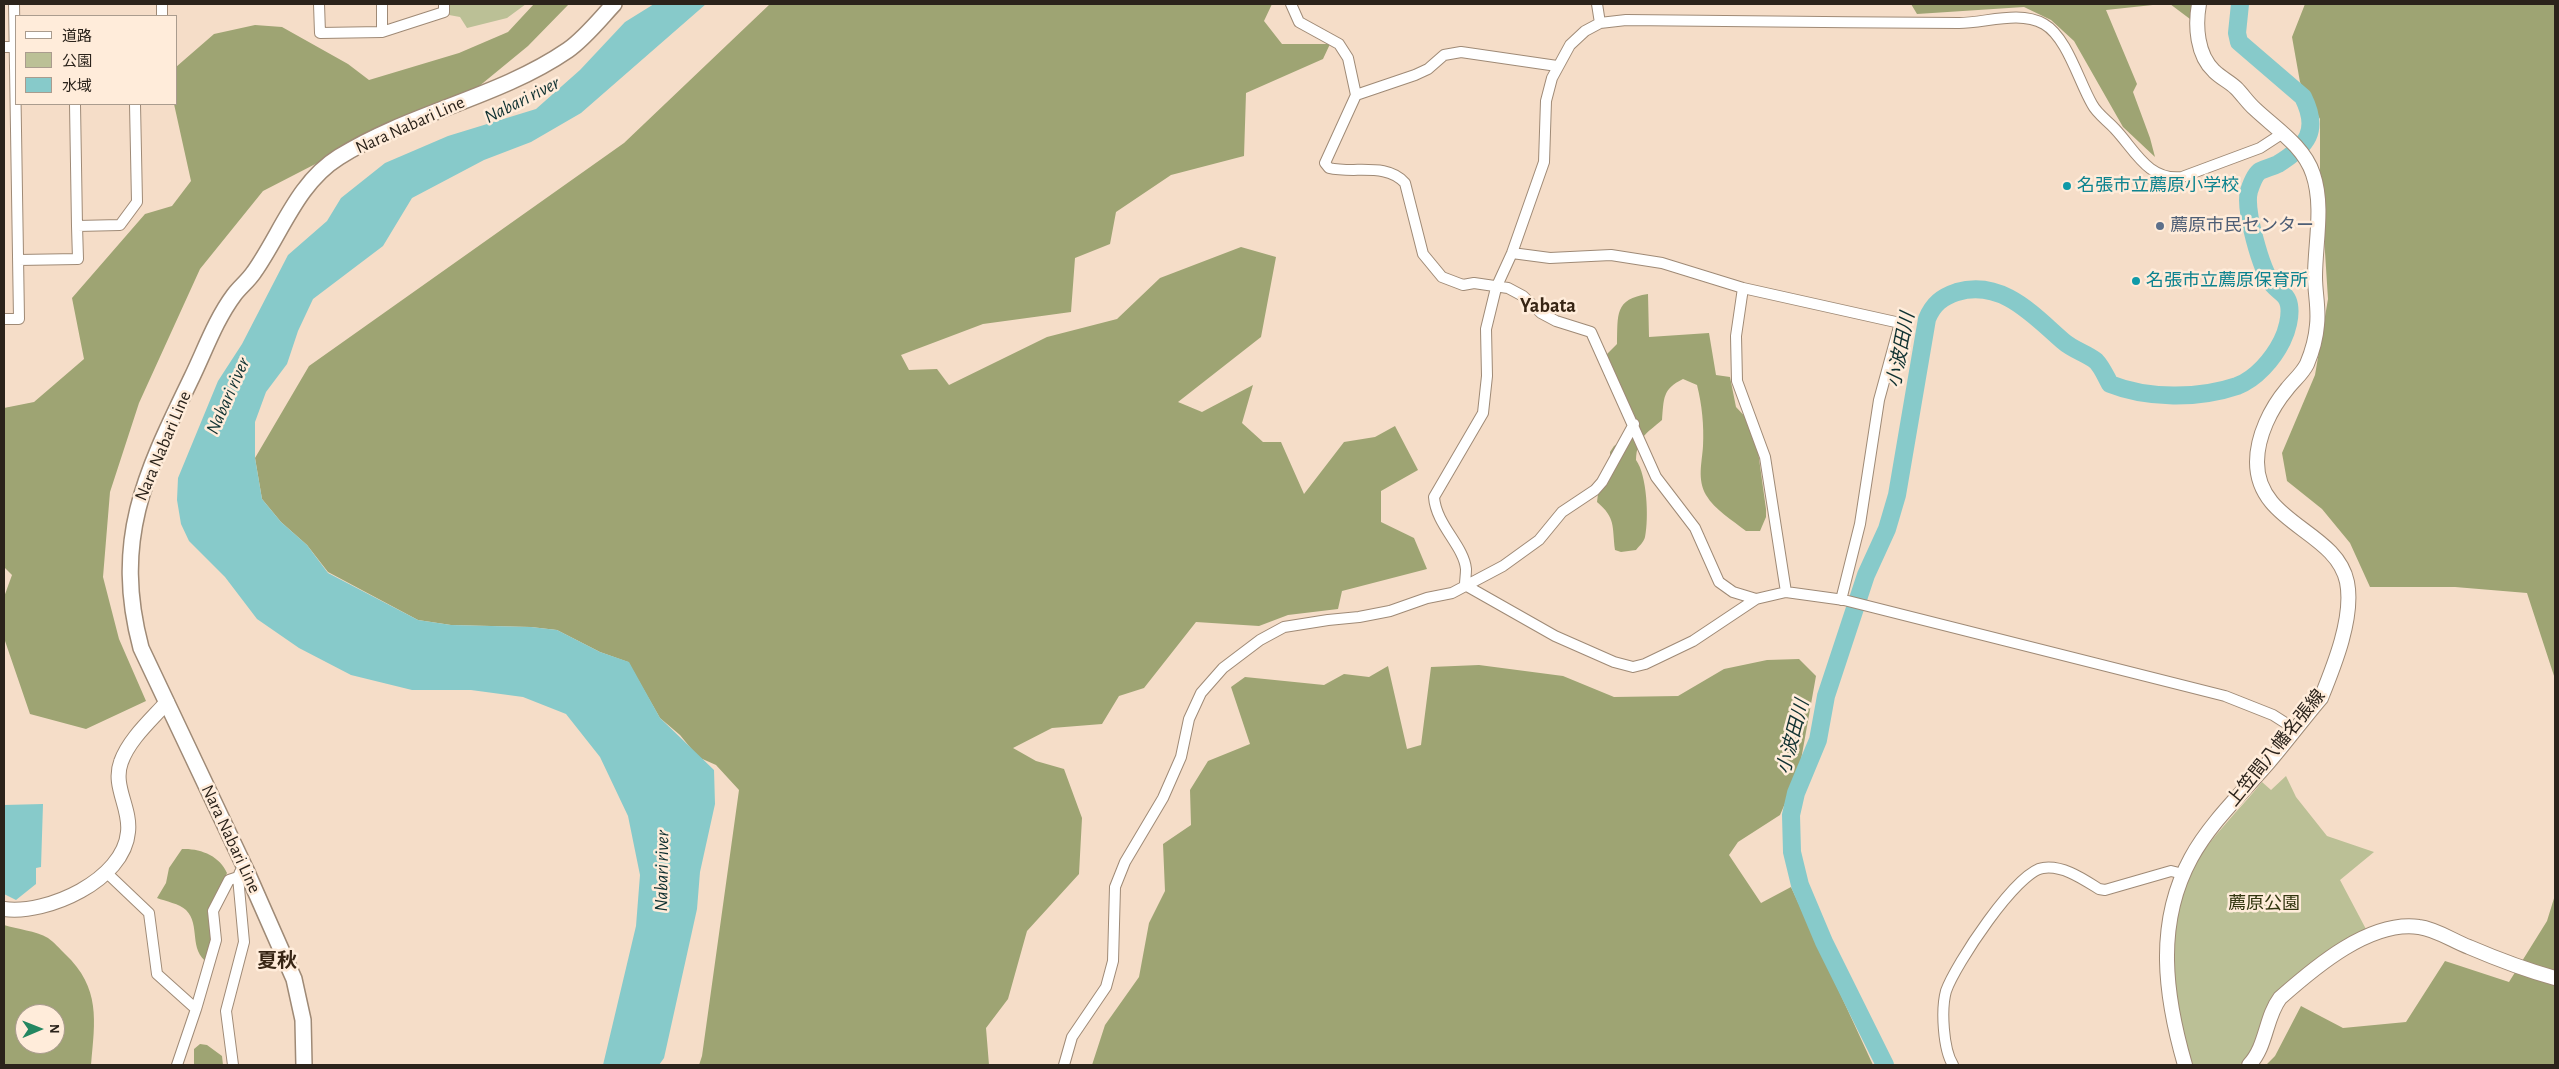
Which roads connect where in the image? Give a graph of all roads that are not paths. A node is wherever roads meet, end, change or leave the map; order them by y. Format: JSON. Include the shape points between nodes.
{"nodes":[{"id":1,"x":14,"y":4,"type":"edge"},
{"id":2,"x":319,"y":4,"type":"edge"},
{"id":3,"x":382,"y":4,"type":"edge"},
{"id":4,"x":444,"y":4,"type":"edge"},
{"id":5,"x":614,"y":4,"type":"edge"},
{"id":6,"x":1292,"y":4,"type":"edge"},
{"id":7,"x":1596,"y":4,"type":"edge"},
{"id":8,"x":2199,"y":6,"type":"edge"},
{"id":9,"x":1600,"y":23,"type":"junction"},
{"id":10,"x":15,"y":26,"type":"edge"},
{"id":11,"x":382,"y":32,"type":"junction"},
{"id":12,"x":1557,"y":66,"type":"junction"},
{"id":13,"x":1356,"y":95,"type":"junction"},
{"id":14,"x":17,"y":105,"type":"edge"},
{"id":15,"x":75,"y":105,"type":"edge"},
{"id":16,"x":135,"y":105,"type":"edge"},
{"id":17,"x":2286,"y":136,"type":"junction"},
{"id":18,"x":77,"y":226,"type":"junction"},
{"id":19,"x":1512,"y":253,"type":"junction"},
{"id":20,"x":18,"y":260,"type":"junction"},
{"id":21,"x":1496,"y":288,"type":"junction"},
{"id":22,"x":1743,"y":288,"type":"junction"},
{"id":23,"x":4,"y":319,"type":"edge"},
{"id":24,"x":1634,"y":424,"type":"junction"},
{"id":25,"x":1465,"y":585,"type":"junction"},
{"id":26,"x":1786,"y":592,"type":"junction"},
{"id":27,"x":1756,"y":599,"type":"junction"},
{"id":28,"x":1842,"y":600,"type":"junction"},
{"id":29,"x":167,"y":702,"type":"junction"},
{"id":30,"x":2295,"y":729,"type":"junction"},
{"id":31,"x":108,"y":874,"type":"junction"},
{"id":32,"x":242,"y":874,"type":"junction"},
{"id":33,"x":2183,"y":874,"type":"junction"},
{"id":34,"x":4,"y":909,"type":"edge"},
{"id":35,"x":2555,"y":978,"type":"edge"},
{"id":36,"x":196,"y":1009,"type":"junction"},
{"id":37,"x":177,"y":1065,"type":"edge"},
{"id":38,"x":233,"y":1065,"type":"edge"},
{"id":39,"x":304,"y":1065,"type":"edge"},
{"id":40,"x":1064,"y":1065,"type":"edge"},
{"id":41,"x":1953,"y":1065,"type":"edge"},
{"id":42,"x":2185,"y":1065,"type":"edge"},
{"id":43,"x":2249,"y":1065,"type":"edge"}],
"edges":[{"from":1,"to":10,"type":"street"},
{"from":2,"to":11,"type":"street","via":[[320,33]]},
{"from":3,"to":11,"type":"street"},
{"from":4,"to":11,"type":"street","via":[[444,12]]},
{"from":5,"to":29,"type":"main road","name":"Nara Nabari Line","via":[[570,48],[557,56],[478,94],[404,124],[337,158],[306,190],[280,226],[254,273],[235,294],[158,450],[134,520],[129,562],[136,629],[147,663]]},
{"from":6,"to":13,"type":"street","via":[[1299,22],[1339,44],[1348,58]]},
{"from":7,"to":9,"type":"street"},
{"from":8,"to":17,"type":"main road","name":"上笠間八幡名張線","via":[[2197,34],[2206,61]]},
{"from":9,"to":12,"type":"street","via":[[1578,38]]},
{"from":9,"to":17,"type":"street","via":[[1626,20],[1961,23],[2025,18],[2045,25],[2057,35],[2093,106],[2156,174],[2182,177]]},
{"from":12,"to":13,"type":"street","via":[[1461,52],[1444,55],[1415,75]]},
{"from":12,"to":19,"type":"street","via":[[1546,101],[1544,162]]},
{"from":13,"to":21,"type":"street","via":[[1325,163],[1336,170],[1385,170],[1397,174],[1405,182],[1423,254],[1432,268],[1452,282],[1463,285],[1474,282]]},
{"from":14,"to":20,"type":"street"},
{"from":15,"to":18,"type":"street"},
{"from":16,"to":18,"type":"street","via":[[137,202],[120,225]]},
{"from":17,"to":30,"type":"main road","name":"上笠間八幡名張線","via":[[2306,159],[2313,173],[2318,200],[2317,326],[2306,365],[2276,405],[2262,433],[2257,463],[2261,485],[2272,502],[2286,518],[2328,550],[2343,571],[2348,607],[2333,669],[2321,698]]},
{"from":18,"to":20,"type":"street","via":[[78,259]]},
{"from":19,"to":21,"type":"street"},
{"from":19,"to":22,"type":"street","via":[[1550,258],[1611,254],[1662,263]]},
{"from":20,"to":23,"type":"street","via":[[19,319]]},
{"from":21,"to":24,"type":"street","via":[[1508,288],[1523,296],[1541,314],[1591,332]]},
{"from":21,"to":25,"type":"street","via":[[1486,329],[1487,376],[1483,414],[1434,497],[1434,507],[1466,568]]},
{"from":22,"to":26,"type":"street","via":[[1736,336],[1737,381],[1765,457]]},
{"from":22,"to":28,"type":"street","via":[[1900,323],[1879,400],[1860,524]]},
{"from":24,"to":25,"type":"street","via":[[1595,490],[1562,512],[1539,540],[1503,566]]},
{"from":24,"to":27,"type":"street","via":[[1656,477],[1695,528],[1719,582],[1733,592]]},
{"from":25,"to":27,"type":"street","via":[[1555,636],[1633,667],[1693,641]]},
{"from":25,"to":40,"type":"street","via":[[1452,593],[1390,611],[1284,628],[1260,640],[1223,668],[1201,693],[1189,719],[1181,757],[1163,798],[1125,862],[1115,888],[1113,961],[1106,986],[1072,1037]]},
{"from":26,"to":27,"type":"street"},
{"from":26,"to":28,"type":"street"},
{"from":28,"to":30,"type":"street","via":[[2225,696],[2273,715]]},
{"from":29,"to":31,"type":"main road","via":[[129,746],[120,763],[119,779],[129,831],[122,857]]},
{"from":29,"to":32,"type":"main road","name":"Nara Nabari Line"},
{"from":30,"to":33,"type":"main road","name":"上笠間八幡名張線","via":[[2198,846]]},
{"from":31,"to":34,"type":"main road","via":[[41,907]]},
{"from":31,"to":36,"type":"street","via":[[149,913],[157,974]]},
{"from":32,"to":36,"type":"street","via":[[229,880],[214,911],[216,940]]},
{"from":32,"to":38,"type":"street","via":[[244,942],[226,1012]]},
{"from":32,"to":39,"type":"main road","name":"Nara Nabari Line","via":[[294,979],[303,1020]]},
{"from":33,"to":41,"type":"street","via":[[2171,871],[2105,890],[2059,868],[2042,868],[2025,877],[2010,890],[1949,984],[1943,1010]]},
{"from":33,"to":42,"type":"main road","name":"上笠間八幡名張線","via":[[2169,920],[2166,968]]},
{"from":35,"to":43,"type":"main road","via":[[2420,927],[2384,928],[2327,961],[2280,998],[2262,1046]]},
{"from":36,"to":37,"type":"street"}]}
